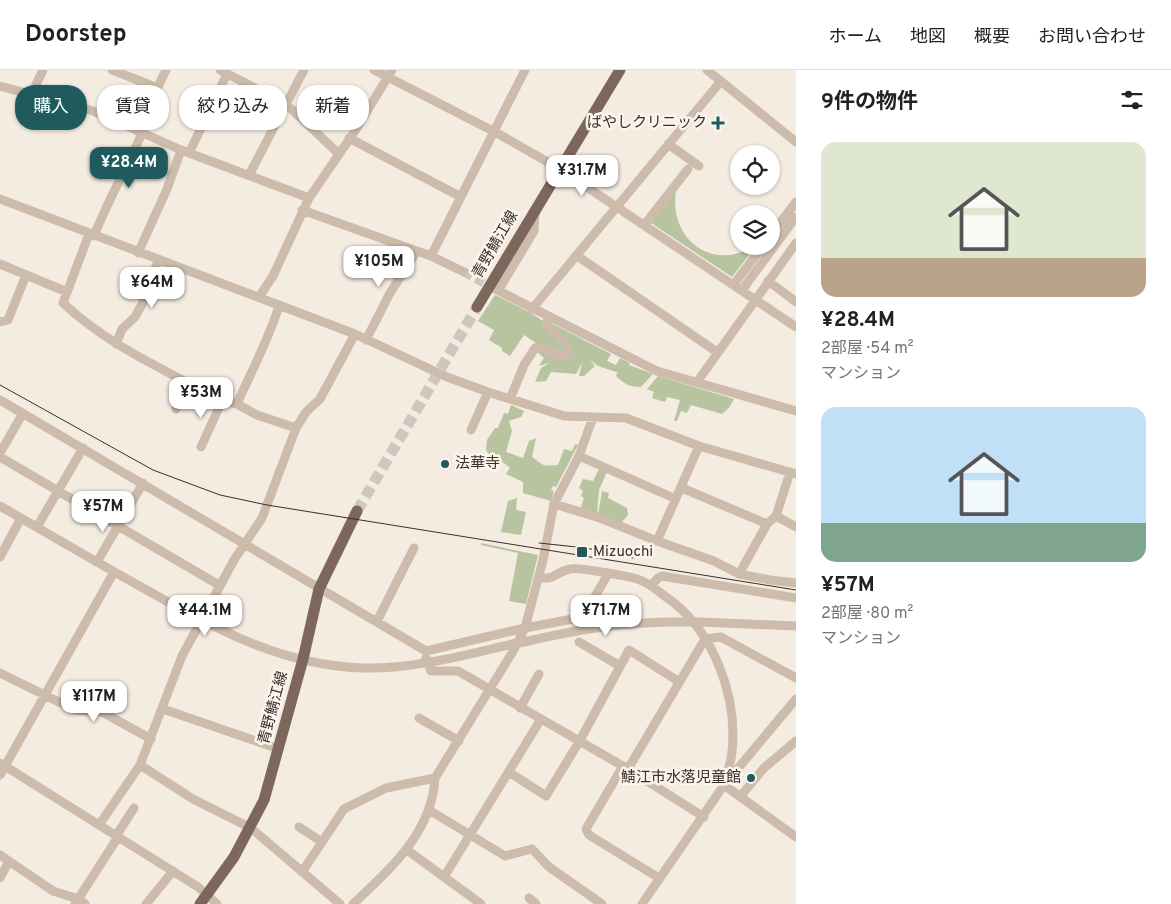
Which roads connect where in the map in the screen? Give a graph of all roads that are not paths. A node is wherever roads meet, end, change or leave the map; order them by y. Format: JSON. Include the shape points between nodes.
{"nodes":[{"id":1,"x":43,"y":70,"type":"edge"},
{"id":2,"x":112,"y":70,"type":"edge"},
{"id":3,"x":166,"y":70,"type":"edge"},
{"id":4,"x":304,"y":70,"type":"edge"},
{"id":5,"x":374,"y":70,"type":"edge"},
{"id":6,"x":525,"y":70,"type":"edge"},
{"id":7,"x":620,"y":70,"type":"edge"},
{"id":8,"x":708,"y":70,"type":"edge"},
{"id":9,"x":122,"y":72,"type":"edge"},
{"id":10,"x":224,"y":72,"type":"edge"},
{"id":11,"x":390,"y":74,"type":"edge"},
{"id":12,"x":721,"y":81,"type":"junction"},
{"id":13,"x":36,"y":85,"type":"edge"},
{"id":14,"x":151,"y":85,"type":"edge"},
{"id":15,"x":159,"y":85,"type":"edge"},
{"id":16,"x":249,"y":85,"type":"edge"},
{"id":17,"x":0,"y":86,"type":"edge"},
{"id":18,"x":15,"y":90,"type":"edge"},
{"id":19,"x":287,"y":102,"type":"edge"},
{"id":20,"x":287,"y":105,"type":"edge"},
{"id":21,"x":87,"y":109,"type":"edge"},
{"id":22,"x":272,"y":130,"type":"edge"},
{"id":23,"x":139,"y":132,"type":"junction"},
{"id":24,"x":495,"y":132,"type":"junction"},
{"id":25,"x":350,"y":138,"type":"junction"},
{"id":26,"x":796,"y":142,"type":"edge"},
{"id":27,"x":668,"y":144,"type":"junction"},
{"id":28,"x":185,"y":152,"type":"junction"},
{"id":29,"x":339,"y":154,"type":"junction"},
{"id":30,"x":698,"y":166,"type":"dead end"},
{"id":31,"x":560,"y":169,"type":"junction"},
{"id":32,"x":688,"y":169,"type":"dead end"},
{"id":33,"x":249,"y":175,"type":"junction"},
{"id":34,"x":461,"y":197,"type":"junction"},
{"id":35,"x":309,"y":198,"type":"junction"},
{"id":36,"x":0,"y":199,"type":"edge"},
{"id":37,"x":796,"y":202,"type":"edge"},
{"id":38,"x":617,"y":206,"type":"junction"},
{"id":39,"x":535,"y":207,"type":"junction"},
{"id":40,"x":302,"y":210,"type":"junction"},
{"id":41,"x":796,"y":217,"type":"edge"},
{"id":42,"x":780,"y":223,"type":"edge"},
{"id":43,"x":645,"y":224,"type":"junction"},
{"id":44,"x":91,"y":235,"type":"junction"},
{"id":45,"x":796,"y":243,"type":"edge"},
{"id":46,"x":417,"y":251,"type":"junction"},
{"id":47,"x":138,"y":253,"type":"junction"},
{"id":48,"x":576,"y":255,"type":"junction"},
{"id":49,"x":758,"y":255,"type":"edge"},
{"id":50,"x":431,"y":256,"type":"junction"},
{"id":51,"x":158,"y":261,"type":"junction"},
{"id":52,"x":1,"y":266,"type":"edge"},
{"id":53,"x":464,"y":272,"type":"tunnel mouth"},
{"id":54,"x":26,"y":275,"type":"junction"},
{"id":55,"x":768,"y":281,"type":"junction"},
{"id":56,"x":738,"y":287,"type":"junction"},
{"id":57,"x":67,"y":292,"type":"junction"},
{"id":58,"x":259,"y":297,"type":"junction"},
{"id":59,"x":755,"y":298,"type":"junction"},
{"id":60,"x":796,"y":302,"type":"edge"},
{"id":61,"x":280,"y":306,"type":"junction"},
{"id":62,"x":477,"y":307,"type":"tunnel mouth"},
{"id":63,"x":532,"y":309,"type":"junction"},
{"id":64,"x":548,"y":318,"type":"junction"},
{"id":65,"x":0,"y":322,"type":"edge"},
{"id":66,"x":795,"y":323,"type":"edge"},
{"id":67,"x":354,"y":334,"type":"junction"},
{"id":68,"x":366,"y":340,"type":"junction"},
{"id":69,"x":116,"y":344,"type":"junction"},
{"id":70,"x":717,"y":352,"type":"junction"},
{"id":71,"x":696,"y":382,"type":"junction"},
{"id":72,"x":188,"y":383,"type":"junction"},
{"id":73,"x":488,"y":392,"type":"junction"},
{"id":74,"x":0,"y":400,"type":"edge"},
{"id":75,"x":510,"y":400,"type":"junction"},
{"id":76,"x":222,"y":401,"type":"junction"},
{"id":77,"x":237,"y":404,"type":"junction"},
{"id":78,"x":176,"y":409,"type":"dead end"},
{"id":79,"x":796,"y":410,"type":"edge"},
{"id":80,"x":23,"y":413,"type":"junction"},
{"id":81,"x":592,"y":417,"type":"junction"},
{"id":82,"x":296,"y":428,"type":"junction"},
{"id":83,"x":471,"y":430,"type":"dead end"},
{"id":84,"x":699,"y":446,"type":"junction"},
{"id":85,"x":201,"y":447,"type":"dead end"},
{"id":86,"x":83,"y":448,"type":"junction"},
{"id":87,"x":0,"y":453,"type":"edge"},
{"id":88,"x":579,"y":456,"type":"junction"},
{"id":89,"x":0,"y":457,"type":"edge"},
{"id":90,"x":793,"y":473,"type":"edge"},
{"id":91,"x":143,"y":483,"type":"junction"},
{"id":92,"x":682,"y":488,"type":"junction"},
{"id":93,"x":57,"y":492,"type":"junction"},
{"id":94,"x":676,"y":499,"type":"junction"},
{"id":95,"x":554,"y":504,"type":"junction"},
{"id":96,"x":0,"y":506,"type":"edge"},
{"id":97,"x":357,"y":511,"type":"tunnel mouth"},
{"id":98,"x":776,"y":516,"type":"junction"},
{"id":99,"x":21,"y":518,"type":"junction"},
{"id":100,"x":767,"y":524,"type":"junction"},
{"id":101,"x":37,"y":527,"type":"junction"},
{"id":102,"x":116,"y":527,"type":"junction"},
{"id":103,"x":796,"y":527,"type":"edge"},
{"id":104,"x":657,"y":541,"type":"junction"},
{"id":105,"x":244,"y":544,"type":"junction"},
{"id":106,"x":414,"y":548,"type":"dead end"},
{"id":107,"x":0,"y":558,"type":"edge"},
{"id":108,"x":97,"y":562,"type":"junction"},
{"id":109,"x":114,"y":572,"type":"junction"},
{"id":110,"x":608,"y":574,"type":"junction"},
{"id":111,"x":739,"y":574,"type":"junction"},
{"id":112,"x":538,"y":577,"type":"junction"},
{"id":113,"x":796,"y":583,"type":"edge"},
{"id":114,"x":219,"y":585,"type":"junction"},
{"id":115,"x":651,"y":586,"type":"junction"},
{"id":116,"x":319,"y":589,"type":"junction"},
{"id":117,"x":796,"y":598,"type":"edge"},
{"id":118,"x":377,"y":621,"type":"junction"},
{"id":119,"x":200,"y":622,"type":"junction"},
{"id":120,"x":796,"y":626,"type":"edge"},
{"id":121,"x":525,"y":628,"type":"junction"},
{"id":122,"x":705,"y":639,"type":"junction"},
{"id":123,"x":579,"y":642,"type":"dead end"},
{"id":124,"x":426,"y":651,"type":"junction"},
{"id":125,"x":303,"y":659,"type":"junction"},
{"id":126,"x":426,"y":663,"type":"junction"},
{"id":127,"x":620,"y":666,"type":"junction"},
{"id":128,"x":0,"y":673,"type":"edge"},
{"id":129,"x":540,"y":674,"type":"dead end"},
{"id":130,"x":796,"y":678,"type":"edge"},
{"id":131,"x":678,"y":681,"type":"junction"},
{"id":132,"x":490,"y":689,"type":"junction"},
{"id":133,"x":44,"y":697,"type":"junction"},
{"id":134,"x":796,"y":699,"type":"edge"},
{"id":135,"x":520,"y":708,"type":"junction"},
{"id":136,"x":163,"y":709,"type":"junction"},
{"id":137,"x":419,"y":718,"type":"dead end"},
{"id":138,"x":541,"y":719,"type":"junction"},
{"id":139,"x":151,"y":739,"type":"junction"},
{"id":140,"x":459,"y":741,"type":"junction"},
{"id":141,"x":796,"y":741,"type":"edge"},
{"id":142,"x":579,"y":742,"type":"junction"},
{"id":143,"x":279,"y":749,"type":"junction"},
{"id":144,"x":3,"y":765,"type":"edge"},
{"id":145,"x":140,"y":765,"type":"junction"},
{"id":146,"x":625,"y":768,"type":"junction"},
{"id":147,"x":509,"y":772,"type":"junction"},
{"id":148,"x":0,"y":775,"type":"edge"},
{"id":149,"x":434,"y":778,"type":"junction"},
{"id":150,"x":724,"y":785,"type":"junction"},
{"id":151,"x":740,"y":796,"type":"junction"},
{"id":152,"x":134,"y":808,"type":"dead end"},
{"id":153,"x":429,"y":810,"type":"junction"},
{"id":154,"x":704,"y":817,"type":"junction"},
{"id":155,"x":99,"y":825,"type":"junction"},
{"id":156,"x":251,"y":828,"type":"junction"},
{"id":157,"x":299,"y":828,"type":"dead end"},
{"id":158,"x":470,"y":835,"type":"junction"},
{"id":159,"x":117,"y":836,"type":"junction"},
{"id":160,"x":796,"y":837,"type":"edge"},
{"id":161,"x":322,"y":842,"type":"junction"},
{"id":162,"x":406,"y":850,"type":"junction"},
{"id":163,"x":0,"y":855,"type":"edge"},
{"id":164,"x":9,"y":861,"type":"junction"},
{"id":165,"x":173,"y":871,"type":"junction"},
{"id":166,"x":302,"y":872,"type":"junction"},
{"id":167,"x":444,"y":877,"type":"junction"},
{"id":168,"x":0,"y":878,"type":"edge"},
{"id":169,"x":659,"y":878,"type":"junction"},
{"id":170,"x":204,"y":900,"type":"edge"},
{"id":171,"x":470,"y":901,"type":"edge"},
{"id":172,"x":79,"y":902,"type":"edge"},
{"id":173,"x":146,"y":904,"type":"edge"},
{"id":174,"x":217,"y":904,"type":"edge"},
{"id":175,"x":340,"y":904,"type":"edge"},
{"id":176,"x":353,"y":904,"type":"edge"},
{"id":177,"x":481,"y":904,"type":"edge"},
{"id":178,"x":602,"y":904,"type":"edge"},
{"id":179,"x":642,"y":904,"type":"edge"}],
"edges":[{"from":1,"to":13,"type":"street"},
{"from":2,"to":9,"type":"street"},
{"from":3,"to":15,"type":"street"},
{"from":4,"to":19,"type":"street"},
{"from":5,"to":11,"type":"street"},
{"from":6,"to":24,"type":"street"},
{"from":7,"to":31,"type":"main road","name":"青野鯖江線"},
{"from":8,"to":12,"type":"street"},
{"from":9,"to":14,"type":"street"},
{"from":10,"to":16,"type":"street"},
{"from":10,"to":28,"type":"street"},
{"from":11,"to":24,"type":"street"},
{"from":11,"to":25,"type":"street"},
{"from":12,"to":26,"type":"street"},
{"from":12,"to":27,"type":"street"},
{"from":17,"to":18,"type":"street"},
{"from":20,"to":29,"type":"street"},
{"from":21,"to":23,"type":"street"},
{"from":22,"to":33,"type":"street"},
{"from":23,"to":28,"type":"street"},
{"from":23,"to":44,"type":"street","via":[[125,173]]},
{"from":24,"to":31,"type":"street"},
{"from":24,"to":34,"type":"street"},
{"from":25,"to":29,"type":"street"},
{"from":25,"to":34,"type":"street"},
{"from":27,"to":30,"type":"street"},
{"from":27,"to":38,"type":"street"},
{"from":28,"to":33,"type":"street"},
{"from":28,"to":47,"type":"street"},
{"from":29,"to":35,"type":"street"},
{"from":31,"to":38,"type":"street"},
{"from":31,"to":39,"type":"main road","name":"青野鯖江線"},
{"from":32,"to":43,"type":"street"},
{"from":33,"to":35,"type":"street"},
{"from":34,"to":50,"type":"street"},
{"from":35,"to":40,"type":"street"},
{"from":36,"to":44,"type":"street"},
{"from":37,"to":42,"type":"street"},
{"from":38,"to":43,"type":"street"},
{"from":38,"to":48,"type":"street"},
{"from":39,"to":62,"type":"main road","name":"青野鯖江線"},
{"from":39,"to":63,"type":"street","via":[[534,231],[496,290]]},
{"from":40,"to":46,"type":"street"},
{"from":40,"to":58,"type":"street","via":[[273,276]]},
{"from":41,"to":56,"type":"street"},
{"from":43,"to":56,"type":"street"},
{"from":44,"to":47,"type":"street"},
{"from":44,"to":57,"type":"street"},
{"from":45,"to":55,"type":"street"},
{"from":46,"to":50,"type":"street"},
{"from":46,"to":68,"type":"street","via":[[390,293]]},
{"from":47,"to":51,"type":"street"},
{"from":48,"to":63,"type":"street"},
{"from":48,"to":70,"type":"street"},
{"from":49,"to":56,"type":"street"},
{"from":50,"to":53,"type":"street"},
{"from":51,"to":58,"type":"street"},
{"from":51,"to":69,"type":"street","via":[[142,304],[135,317],[122,329]]},
{"from":52,"to":54,"type":"street"},
{"from":54,"to":57,"type":"street"},
{"from":54,"to":65,"type":"street","via":[[8,320]]},
{"from":55,"to":59,"type":"street"},
{"from":55,"to":60,"type":"street"},
{"from":56,"to":59,"type":"street"},
{"from":57,"to":69,"type":"street","via":[[63,303],[98,334]]},
{"from":58,"to":61,"type":"street"},
{"from":59,"to":66,"type":"street"},
{"from":59,"to":70,"type":"street"},
{"from":61,"to":67,"type":"street"},
{"from":61,"to":77,"type":"street","via":[[266,345]]},
{"from":63,"to":64,"type":"street"},
{"from":64,"to":71,"type":"street","via":[[656,373]]},
{"from":64,"to":75,"type":"street","via":[[546,325],[565,344],[568,352],[562,357],[541,347],[535,348],[524,365]]},
{"from":67,"to":68,"type":"street"},
{"from":67,"to":82,"type":"street","via":[[320,399]]},
{"from":68,"to":73,"type":"street"},
{"from":69,"to":72,"type":"street"},
{"from":70,"to":71,"type":"street"},
{"from":71,"to":79,"type":"street"},
{"from":72,"to":76,"type":"street"},
{"from":72,"to":78,"type":"street"},
{"from":73,"to":75,"type":"street"},
{"from":73,"to":83,"type":"street"},
{"from":74,"to":80,"type":"street"},
{"from":75,"to":81,"type":"street","via":[[564,416]]},
{"from":76,"to":77,"type":"street"},
{"from":76,"to":85,"type":"street"},
{"from":77,"to":82,"type":"street","via":[[257,415]]},
{"from":80,"to":86,"type":"street"},
{"from":80,"to":87,"type":"street"},
{"from":81,"to":84,"type":"street","via":[[643,420]]},
{"from":81,"to":88,"type":"street"},
{"from":82,"to":105,"type":"street","via":[[262,518]]},
{"from":84,"to":90,"type":"street"},
{"from":84,"to":92,"type":"street"},
{"from":86,"to":91,"type":"street"},
{"from":86,"to":93,"type":"street"},
{"from":88,"to":94,"type":"street"},
{"from":88,"to":95,"type":"street"},
{"from":89,"to":93,"type":"street"},
{"from":90,"to":98,"type":"street"},
{"from":91,"to":102,"type":"street"},
{"from":91,"to":105,"type":"street"},
{"from":92,"to":94,"type":"street"},
{"from":92,"to":100,"type":"street"},
{"from":93,"to":101,"type":"street"},
{"from":93,"to":102,"type":"street"},
{"from":94,"to":104,"type":"street"},
{"from":95,"to":104,"type":"street"},
{"from":95,"to":112,"type":"street"},
{"from":96,"to":99,"type":"street"},
{"from":97,"to":116,"type":"main road","name":"青野鯖江線"},
{"from":98,"to":100,"type":"street"},
{"from":98,"to":103,"type":"street"},
{"from":99,"to":101,"type":"street"},
{"from":99,"to":107,"type":"street"},
{"from":100,"to":111,"type":"street"},
{"from":101,"to":108,"type":"street"},
{"from":102,"to":108,"type":"street"},
{"from":102,"to":114,"type":"street"},
{"from":104,"to":111,"type":"street","via":[[714,561]]},
{"from":105,"to":114,"type":"street"},
{"from":105,"to":116,"type":"street"},
{"from":106,"to":118,"type":"street"},
{"from":108,"to":109,"type":"street"},
{"from":109,"to":119,"type":"street"},
{"from":109,"to":133,"type":"street"},
{"from":110,"to":112,"type":"street","via":[[572,568],[551,579]]},
{"from":110,"to":115,"type":"street","via":[[639,579]]},
{"from":110,"to":121,"type":"street","via":[[583,617]]},
{"from":111,"to":113,"type":"street"},
{"from":112,"to":121,"type":"street"},
{"from":114,"to":119,"type":"street"},
{"from":115,"to":117,"type":"street","via":[[662,576]]},
{"from":115,"to":122,"type":"street","via":[[680,606]]},
{"from":116,"to":118,"type":"street"},
{"from":116,"to":125,"type":"main road","name":"青野鯖江線"},
{"from":118,"to":124,"type":"street"},
{"from":119,"to":125,"type":"street","via":[[264,649]]},
{"from":119,"to":136,"type":"street","via":[[171,680]]},
{"from":120,"to":126,"type":"street","bridge":true,"via":[[700,622],[603,625]]},
{"from":121,"to":124,"type":"street"},
{"from":121,"to":132,"type":"street"},
{"from":122,"to":130,"type":"street","via":[[721,637]]},
{"from":122,"to":131,"type":"street"},
{"from":122,"to":150,"type":"street","via":[[725,684],[732,718],[732,752]]},
{"from":123,"to":127,"type":"street"},
{"from":124,"to":126,"type":"street"},
{"from":125,"to":126,"type":"street","via":[[364,668]]},
{"from":125,"to":143,"type":"main road","name":"青野鯖江線"},
{"from":126,"to":132,"type":"street","via":[[431,671],[455,670]]},
{"from":127,"to":131,"type":"street","via":[[628,650]]},
{"from":127,"to":142,"type":"street"},
{"from":128,"to":133,"type":"street"},
{"from":129,"to":135,"type":"street"},
{"from":131,"to":146,"type":"street"},
{"from":132,"to":135,"type":"street"},
{"from":132,"to":140,"type":"street"},
{"from":133,"to":139,"type":"street","via":[[75,710],[102,712]]},
{"from":133,"to":144,"type":"street"},
{"from":134,"to":150,"type":"street"},
{"from":135,"to":138,"type":"street"},
{"from":136,"to":139,"type":"street"},
{"from":136,"to":143,"type":"street"},
{"from":137,"to":140,"type":"street"},
{"from":138,"to":142,"type":"street"},
{"from":138,"to":147,"type":"street"},
{"from":139,"to":145,"type":"street"},
{"from":140,"to":149,"type":"street"},
{"from":141,"to":151,"type":"street","via":[[764,768]]},
{"from":142,"to":146,"type":"street"},
{"from":142,"to":147,"type":"street","via":[[546,796]]},
{"from":143,"to":156,"type":"main road","name":"青野鯖江線","via":[[264,800]]},
{"from":144,"to":148,"type":"street"},
{"from":144,"to":155,"type":"street"},
{"from":145,"to":155,"type":"street"},
{"from":145,"to":156,"type":"street","via":[[193,799]]},
{"from":146,"to":154,"type":"street"},
{"from":146,"to":169,"type":"street","via":[[586,830],[589,835]]},
{"from":147,"to":158,"type":"street"},
{"from":149,"to":153,"type":"street"},
{"from":149,"to":161,"type":"street","via":[[386,788],[344,809]]},
{"from":150,"to":151,"type":"street"},
{"from":150,"to":154,"type":"street"},
{"from":151,"to":160,"type":"street"},
{"from":152,"to":159,"type":"street"},
{"from":153,"to":158,"type":"street"},
{"from":153,"to":162,"type":"street"},
{"from":154,"to":169,"type":"street"},
{"from":155,"to":159,"type":"street"},
{"from":156,"to":166,"type":"street"},
{"from":156,"to":170,"type":"main road","name":"青野鯖江線"},
{"from":157,"to":161,"type":"street"},
{"from":158,"to":167,"type":"street"},
{"from":158,"to":178,"type":"street","via":[[505,856],[532,849],[549,867]]},
{"from":159,"to":165,"type":"street"},
{"from":159,"to":172,"type":"street"},
{"from":161,"to":166,"type":"street"},
{"from":162,"to":167,"type":"street"},
{"from":162,"to":176,"type":"street","via":[[390,870]]},
{"from":163,"to":164,"type":"street"},
{"from":164,"to":168,"type":"street"},
{"from":164,"to":172,"type":"street","via":[[54,891]]},
{"from":165,"to":170,"type":"street"},
{"from":165,"to":173,"type":"street"},
{"from":166,"to":175,"type":"street"},
{"from":167,"to":171,"type":"street"},
{"from":169,"to":179,"type":"street"},
{"from":170,"to":174,"type":"street"},
{"from":171,"to":177,"type":"street"}]}
